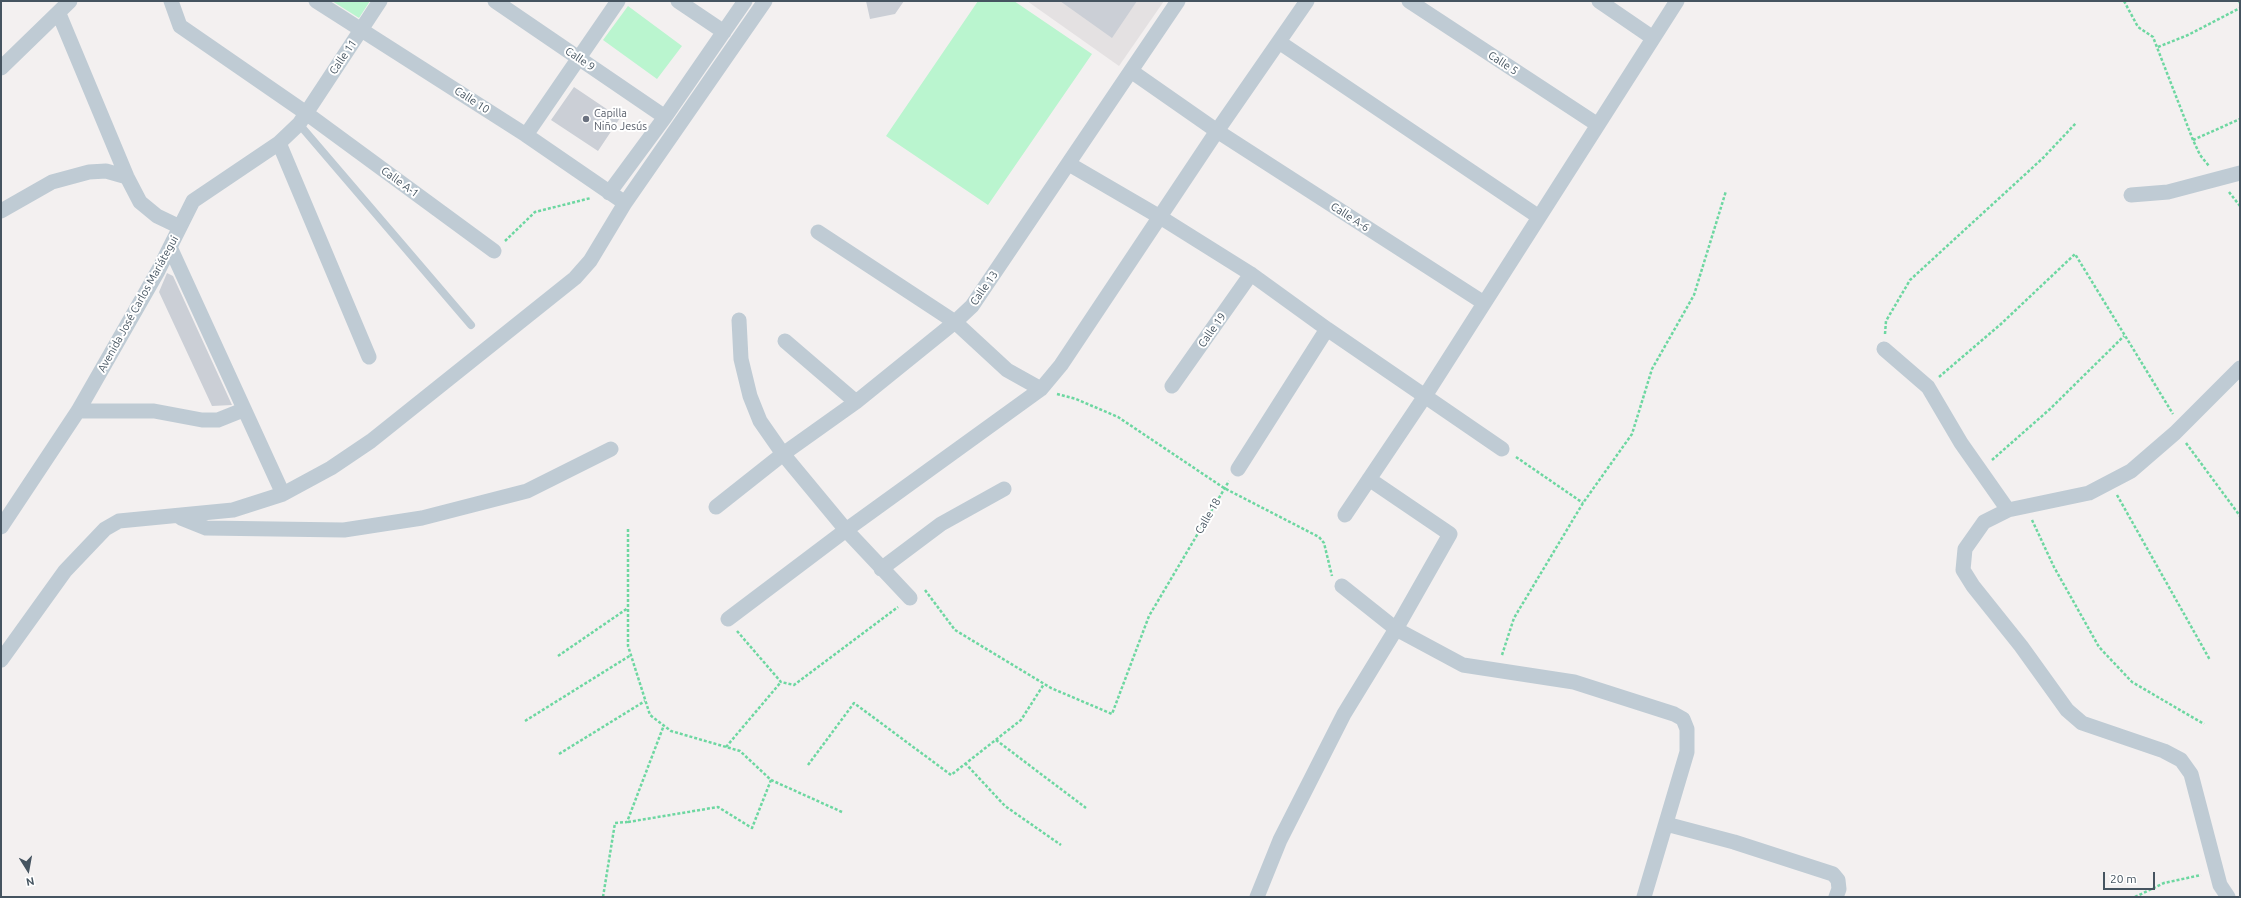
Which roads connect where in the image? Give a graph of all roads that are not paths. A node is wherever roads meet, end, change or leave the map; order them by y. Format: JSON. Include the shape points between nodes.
{"nodes":[{"id":1,"x":70,"y":1,"type":"edge"},
{"id":2,"x":171,"y":1,"type":"edge"},
{"id":3,"x":316,"y":1,"type":"edge"},
{"id":4,"x":380,"y":1,"type":"edge"},
{"id":5,"x":495,"y":1,"type":"edge"},
{"id":6,"x":618,"y":1,"type":"edge"},
{"id":7,"x":678,"y":1,"type":"edge"},
{"id":8,"x":745,"y":1,"type":"edge"},
{"id":9,"x":764,"y":1,"type":"edge"},
{"id":10,"x":1178,"y":1,"type":"edge"},
{"id":11,"x":1307,"y":1,"type":"edge"},
{"id":12,"x":1409,"y":1,"type":"edge"},
{"id":13,"x":1599,"y":1,"type":"edge"},
{"id":14,"x":1677,"y":1,"type":"edge"},
{"id":15,"x":59,"y":14,"type":"junction"},
{"id":16,"x":362,"y":30,"type":"junction"},
{"id":17,"x":724,"y":32,"type":"junction"},
{"id":18,"x":1653,"y":38,"type":"junction"},
{"id":19,"x":1279,"y":42,"type":"junction"},
{"id":20,"x":578,"y":58,"type":"junction"},
{"id":21,"x":1,"y":68,"type":"edge"},
{"id":22,"x":1131,"y":72,"type":"junction"},
{"id":23,"x":665,"y":117,"type":"junction"},
{"id":24,"x":302,"y":119,"type":"junction"},
{"id":25,"x":1598,"y":125,"type":"junction"},
{"id":26,"x":1217,"y":131,"type":"junction"},
{"id":27,"x":526,"y":135,"type":"junction"},
{"id":28,"x":279,"y":143,"type":"junction"},
{"id":29,"x":1069,"y":164,"type":"junction"},
{"id":30,"x":2240,"y":173,"type":"edge"},
{"id":31,"x":127,"y":177,"type":"junction"},
{"id":32,"x":608,"y":193,"type":"junction"},
{"id":33,"x":2131,"y":195,"type":"dead end"},
{"id":34,"x":625,"y":203,"type":"junction"},
{"id":35,"x":1,"y":211,"type":"edge"},
{"id":36,"x":1160,"y":217,"type":"junction"},
{"id":37,"x":1539,"y":217,"type":"junction"},
{"id":38,"x":180,"y":227,"type":"junction"},
{"id":39,"x":818,"y":232,"type":"dead end"},
{"id":40,"x":170,"y":247,"type":"junction"},
{"id":41,"x":494,"y":251,"type":"road end"},
{"id":42,"x":1252,"y":274,"type":"junction"},
{"id":43,"x":1484,"y":304,"type":"junction"},
{"id":44,"x":739,"y":320,"type":"dead end"},
{"id":45,"x":955,"y":322,"type":"junction"},
{"id":46,"x":471,"y":325,"type":"dead end"},
{"id":47,"x":1327,"y":329,"type":"junction"},
{"id":48,"x":785,"y":341,"type":"dead end"},
{"id":49,"x":1884,"y":349,"type":"road end"},
{"id":50,"x":369,"y":357,"type":"dead end"},
{"id":51,"x":2240,"y":368,"type":"edge"},
{"id":52,"x":1172,"y":386,"type":"dead end"},
{"id":53,"x":1041,"y":389,"type":"junction"},
{"id":54,"x":1425,"y":396,"type":"junction"},
{"id":55,"x":856,"y":402,"type":"junction"},
{"id":56,"x":243,"y":410,"type":"junction"},
{"id":57,"x":78,"y":411,"type":"junction"},
{"id":58,"x":1502,"y":448,"type":"road end"},
{"id":59,"x":611,"y":449,"type":"dead end"},
{"id":60,"x":783,"y":454,"type":"junction"},
{"id":61,"x":1238,"y":469,"type":"road end"},
{"id":62,"x":1369,"y":479,"type":"junction"},
{"id":63,"x":1004,"y":489,"type":"dead end"},
{"id":64,"x":283,"y":494,"type":"junction"},
{"id":65,"x":716,"y":507,"type":"dead end"},
{"id":66,"x":2008,"y":510,"type":"junction"},
{"id":67,"x":1345,"y":515,"type":"dead end"},
{"id":68,"x":178,"y":517,"type":"junction"},
{"id":69,"x":1,"y":526,"type":"edge"},
{"id":70,"x":846,"y":530,"type":"junction"},
{"id":71,"x":881,"y":569,"type":"junction"},
{"id":72,"x":1342,"y":586,"type":"road end"},
{"id":73,"x":910,"y":598,"type":"road end"},
{"id":74,"x":728,"y":620,"type":"road end"},
{"id":75,"x":1396,"y":629,"type":"junction"},
{"id":76,"x":1,"y":660,"type":"edge"},
{"id":77,"x":1666,"y":824,"type":"junction"},
{"id":78,"x":1257,"y":897,"type":"edge"},
{"id":79,"x":1644,"y":897,"type":"edge"},
{"id":80,"x":1836,"y":897,"type":"edge"},
{"id":81,"x":2228,"y":897,"type":"edge"}],
"edges":[{"from":1,"to":15,"type":"street"},
{"from":2,"to":24,"type":"street","name":"Calle A-1","via":[[180,26]]},
{"from":3,"to":16,"type":"street","name":"Calle 10"},
{"from":4,"to":16,"type":"street","name":"Calle 11"},
{"from":5,"to":20,"type":"street","name":"Calle 9"},
{"from":6,"to":20,"type":"street"},
{"from":7,"to":17,"type":"street"},
{"from":8,"to":17,"type":"street"},
{"from":9,"to":34,"type":"street"},
{"from":10,"to":22,"type":"street","name":"Calle 13"},
{"from":11,"to":19,"type":"street"},
{"from":12,"to":25,"type":"street","name":"Calle 5"},
{"from":13,"to":18,"type":"street"},
{"from":14,"to":18,"type":"street"},
{"from":15,"to":21,"type":"street"},
{"from":15,"to":31,"type":"street"},
{"from":16,"to":24,"type":"street","name":"Calle 11"},
{"from":16,"to":27,"type":"street","name":"Calle 10"},
{"from":17,"to":23,"type":"street"},
{"from":18,"to":25,"type":"street"},
{"from":19,"to":26,"type":"street"},
{"from":19,"to":37,"type":"street"},
{"from":20,"to":23,"type":"street","name":"Calle 9"},
{"from":20,"to":27,"type":"street"},
{"from":22,"to":26,"type":"street","name":"Calle A-6"},
{"from":22,"to":29,"type":"street","name":"Calle 13"},
{"from":23,"to":32,"type":"street"},
{"from":24,"to":28,"type":"street","name":"Avenida José Carlos Mariátegui"},
{"from":24,"to":41,"type":"street","name":"Calle A-1"},
{"from":24,"to":46,"type":"lane"},
{"from":25,"to":37,"type":"street"},
{"from":26,"to":36,"type":"street"},
{"from":26,"to":43,"type":"street","name":"Calle A-6"},
{"from":27,"to":32,"type":"street","name":"Calle 10"},
{"from":28,"to":38,"type":"street","name":"Avenida José Carlos Mariátegui","via":[[193,201]]},
{"from":28,"to":50,"type":"street"},
{"from":29,"to":36,"type":"street"},
{"from":29,"to":45,"type":"street","name":"Calle 13","via":[[972,306]]},
{"from":30,"to":33,"type":"street","via":[[2168,192]]},
{"from":31,"to":35,"type":"street","via":[[106,171],[81,174],[52,182]]},
{"from":31,"to":38,"type":"street","via":[[140,202],[157,216]]},
{"from":32,"to":34,"type":"street","name":"Calle 10"},
{"from":34,"to":64,"type":"street","via":[[590,261],[575,278],[371,441],[331,468]]},
{"from":36,"to":42,"type":"street"},
{"from":36,"to":53,"type":"street","via":[[1061,365]]},
{"from":37,"to":43,"type":"street"},
{"from":38,"to":40,"type":"street","name":"Avenida José Carlos Mariátegui"},
{"from":39,"to":45,"type":"street"},
{"from":40,"to":56,"type":"street"},
{"from":40,"to":57,"type":"street","name":"Avenida José Carlos Mariátegui"},
{"from":42,"to":47,"type":"street"},
{"from":42,"to":52,"type":"street","name":"Calle 19"},
{"from":43,"to":54,"type":"street"},
{"from":44,"to":60,"type":"street","via":[[741,358],[750,396],[760,421]]},
{"from":45,"to":53,"type":"street","via":[[1007,370]]},
{"from":45,"to":55,"type":"street","name":"Calle 13"},
{"from":47,"to":54,"type":"street"},
{"from":47,"to":61,"type":"street"},
{"from":48,"to":55,"type":"street"},
{"from":49,"to":66,"type":"street","via":[[1928,387],[1980,471]]},
{"from":51,"to":66,"type":"street","via":[[2131,471],[2089,493]]},
{"from":53,"to":70,"type":"street"},
{"from":54,"to":58,"type":"street"},
{"from":54,"to":62,"type":"street"},
{"from":55,"to":60,"type":"street","name":"Calle 13"},
{"from":56,"to":57,"type":"street","via":[[218,420],[202,420],[154,411]]},
{"from":56,"to":64,"type":"street"},
{"from":57,"to":69,"type":"street","name":"Avenida José Carlos Mariátegui"},
{"from":59,"to":68,"type":"street","via":[[527,492],[422,518],[344,530],[206,528]]},
{"from":60,"to":65,"type":"street","name":"Calle 13"},
{"from":60,"to":70,"type":"street"},
{"from":62,"to":67,"type":"street"},
{"from":62,"to":75,"type":"street","via":[[1450,534]]},
{"from":63,"to":71,"type":"street","via":[[941,524]]},
{"from":64,"to":68,"type":"street","via":[[234,510]]},
{"from":66,"to":81,"type":"street","via":[[1984,522],[1965,549],[1963,570],[2072,714],[2082,723],[2164,751],[2181,760],[2191,774],[2220,885]]},
{"from":68,"to":76,"type":"street","via":[[119,521],[106,529],[65,571]]},
{"from":70,"to":71,"type":"street"},
{"from":70,"to":74,"type":"street"},
{"from":71,"to":73,"type":"street"},
{"from":72,"to":75,"type":"street"},
{"from":75,"to":77,"type":"street","via":[[1464,665],[1574,682],[1683,719],[1687,729],[1687,752]]},
{"from":75,"to":78,"type":"street","via":[[1344,714],[1280,840]]},
{"from":77,"to":79,"type":"street"},
{"from":77,"to":80,"type":"street","via":[[1734,842],[1833,874],[1838,880],[1839,889]]}]}
